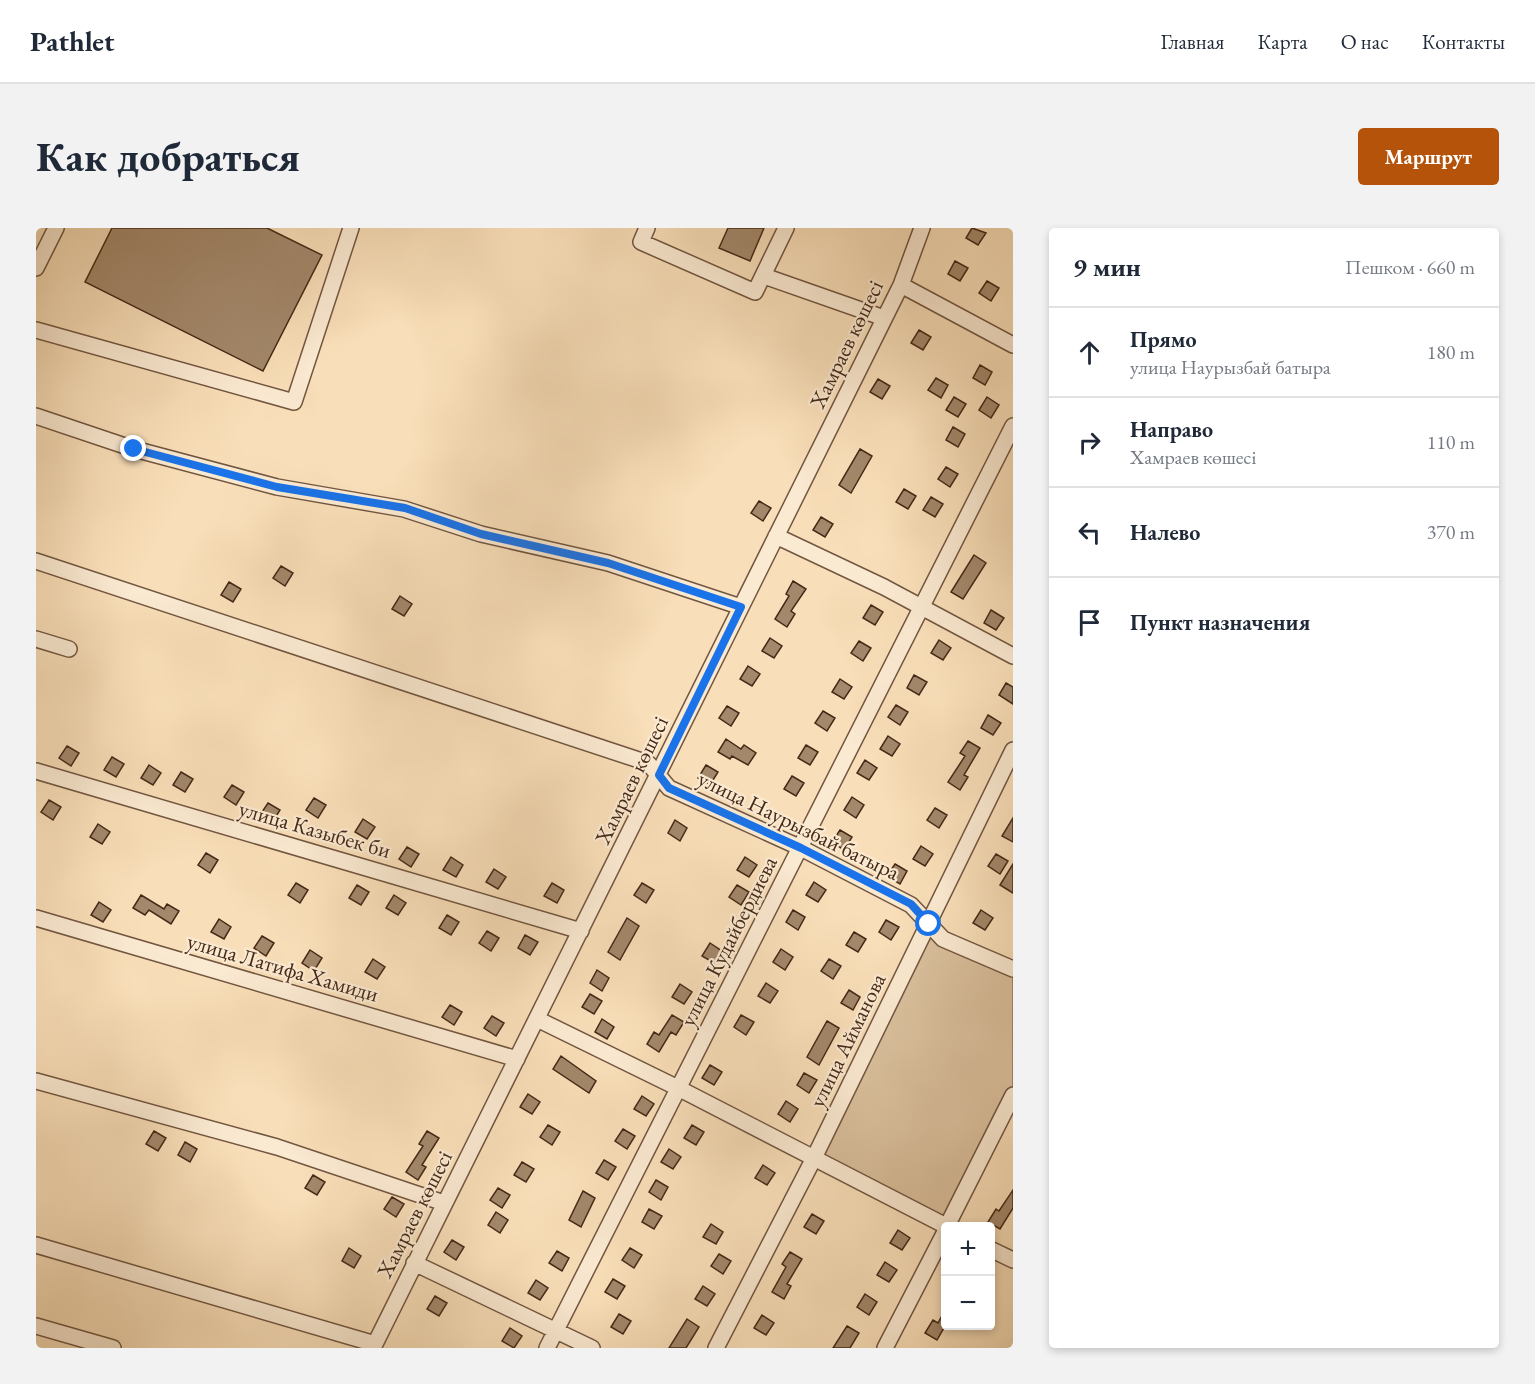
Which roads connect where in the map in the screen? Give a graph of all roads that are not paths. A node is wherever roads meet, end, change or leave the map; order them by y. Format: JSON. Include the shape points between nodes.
{"nodes":[{"id":1,"x":56,"y":228,"type":"edge"},
{"id":2,"x":351,"y":228,"type":"edge"},
{"id":3,"x":647,"y":228,"type":"edge"},
{"id":4,"x":786,"y":228,"type":"edge"},
{"id":5,"x":922,"y":228,"type":"edge"},
{"id":6,"x":36,"y":268,"type":"edge"},
{"id":7,"x":764,"y":276,"type":"junction"},
{"id":8,"x":901,"y":285,"type":"junction"},
{"id":9,"x":884,"y":318,"type":"junction"},
{"id":10,"x":36,"y":330,"type":"edge"},
{"id":11,"x":1013,"y":345,"type":"edge"},
{"id":12,"x":36,"y":416,"type":"edge"},
{"id":13,"x":1013,"y":426,"type":"edge"},
{"id":14,"x":776,"y":536,"type":"junction"},
{"id":15,"x":36,"y":561,"type":"edge"},
{"id":16,"x":741,"y":607,"type":"junction"},
{"id":17,"x":920,"y":608,"type":"junction"},
{"id":18,"x":36,"y":639,"type":"edge"},
{"id":19,"x":69,"y":649,"type":"dead end"},
{"id":20,"x":1013,"y":656,"type":"edge"},
{"id":21,"x":1013,"y":750,"type":"edge"},
{"id":22,"x":36,"y":771,"type":"edge"},
{"id":23,"x":659,"y":775,"type":"junction"},
{"id":24,"x":801,"y":848,"type":"junction"},
{"id":25,"x":36,"y":918,"type":"edge"},
{"id":26,"x":929,"y":924,"type":"junction"},
{"id":27,"x":581,"y":931,"type":"junction"},
{"id":28,"x":1013,"y":969,"type":"edge"},
{"id":29,"x":537,"y":1019,"type":"junction"},
{"id":30,"x":517,"y":1059,"type":"junction"},
{"id":31,"x":36,"y":1081,"type":"edge"},
{"id":32,"x":678,"y":1088,"type":"junction"},
{"id":33,"x":1013,"y":1095,"type":"edge"},
{"id":34,"x":814,"y":1158,"type":"junction"},
{"id":35,"x":444,"y":1203,"type":"junction"},
{"id":36,"x":949,"y":1222,"type":"edge"},
{"id":37,"x":941,"y":1225,"type":"edge"},
{"id":38,"x":941,"y":1238,"type":"edge"},
{"id":39,"x":36,"y":1245,"type":"edge"},
{"id":40,"x":995,"y":1251,"type":"edge"},
{"id":41,"x":1013,"y":1260,"type":"edge"},
{"id":42,"x":414,"y":1263,"type":"junction"},
{"id":43,"x":36,"y":1326,"type":"edge"},
{"id":44,"x":557,"y":1330,"type":"junction"},
{"id":45,"x":374,"y":1346,"type":"edge"},
{"id":46,"x":113,"y":1348,"type":"edge"},
{"id":47,"x":548,"y":1348,"type":"edge"},
{"id":48,"x":592,"y":1348,"type":"edge"},
{"id":49,"x":716,"y":1348,"type":"edge"},
{"id":50,"x":885,"y":1348,"type":"edge"}],
"edges":[{"from":1,"to":6,"type":"street"},
{"from":2,"to":10,"type":"street","via":[[294,402]]},
{"from":3,"to":7,"type":"street","via":[[641,242],[755,292]]},
{"from":4,"to":7,"type":"street"},
{"from":5,"to":8,"type":"street","name":"Хамраев көшесі"},
{"from":7,"to":9,"type":"street"},
{"from":8,"to":9,"type":"street","name":"Хамраев көшесі"},
{"from":8,"to":11,"type":"street"},
{"from":9,"to":14,"type":"street","name":"Хамраев көшесі"},
{"from":12,"to":16,"type":"street","via":[[134,449],[277,487],[405,508],[481,534],[608,563]]},
{"from":13,"to":17,"type":"street","name":"улица Кудайбердиева"},
{"from":14,"to":16,"type":"street","name":"Хамраев көшесі"},
{"from":14,"to":17,"type":"street"},
{"from":15,"to":23,"type":"street","name":"улица Наурызбай батыра","via":[[648,763]]},
{"from":16,"to":23,"type":"street","name":"Хамраев көшесі"},
{"from":17,"to":20,"type":"street"},
{"from":17,"to":24,"type":"street","name":"улица Кудайбердиева"},
{"from":18,"to":19,"type":"street"},
{"from":21,"to":26,"type":"street","name":"улица Айманова"},
{"from":22,"to":27,"type":"street","name":"улица Казыбек би"},
{"from":23,"to":24,"type":"street","name":"улица Наурызбай батыра","via":[[669,788]]},
{"from":23,"to":27,"type":"street","name":"Хамраев көшесі"},
{"from":24,"to":26,"type":"street","name":"улица Наурызбай батыра","via":[[911,904]]},
{"from":24,"to":32,"type":"street","name":"улица Кудайбердиева"},
{"from":25,"to":30,"type":"street","name":"улица Латифа Хамиди"},
{"from":26,"to":28,"type":"street","name":"улица Наурызбай батыра","via":[[943,939]]},
{"from":26,"to":34,"type":"street","name":"улица Айманова"},
{"from":27,"to":29,"type":"street","name":"Хамраев көшесі"},
{"from":29,"to":30,"type":"street","name":"Хамраев көшесі"},
{"from":29,"to":32,"type":"street"},
{"from":30,"to":35,"type":"street","name":"Хамраев көшесі"},
{"from":31,"to":35,"type":"street","via":[[277,1147]]},
{"from":32,"to":34,"type":"street"},
{"from":32,"to":44,"type":"street","name":"улица Кудайбердиева"},
{"from":33,"to":36,"type":"street"},
{"from":34,"to":37,"type":"street"},
{"from":34,"to":49,"type":"street","name":"улица Айманова"},
{"from":35,"to":42,"type":"street","name":"Хамраев көшесі"},
{"from":38,"to":50,"type":"street"},
{"from":39,"to":45,"type":"street"},
{"from":40,"to":41,"type":"street"},
{"from":42,"to":44,"type":"street"},
{"from":42,"to":45,"type":"street","name":"Хамраев көшесі"},
{"from":43,"to":46,"type":"street"},
{"from":44,"to":47,"type":"street","name":"улица Кудайбердиева"},
{"from":44,"to":48,"type":"street"}]}
